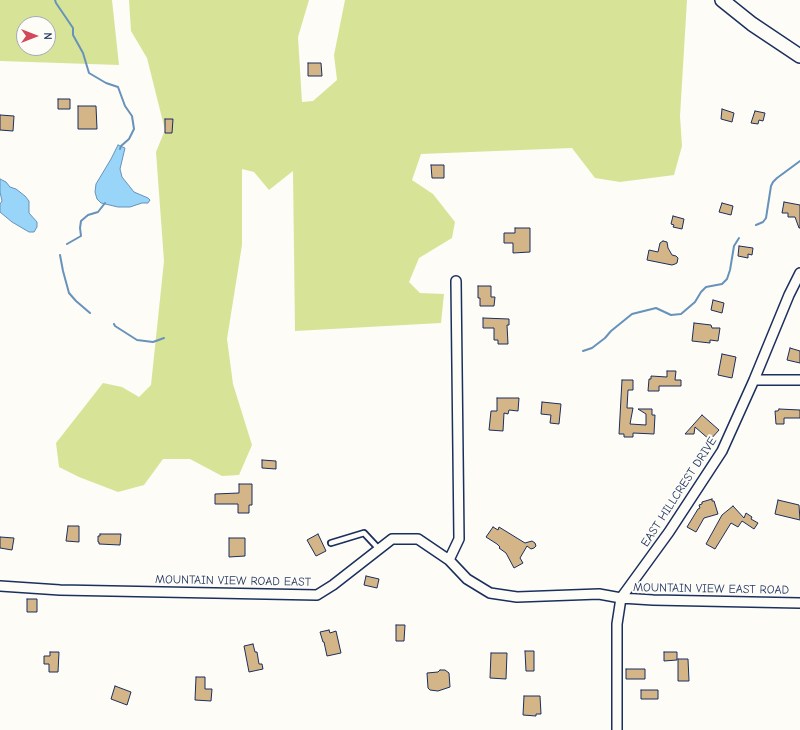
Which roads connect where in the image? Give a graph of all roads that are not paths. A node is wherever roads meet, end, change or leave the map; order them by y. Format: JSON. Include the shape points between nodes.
{"nodes":[{"id":1,"x":722,"y":0,"type":"edge"},
{"id":2,"x":800,"y":56,"type":"edge"},
{"id":3,"x":800,"y":273,"type":"edge"},
{"id":4,"x":456,"y":281,"type":"dead end"},
{"id":5,"x":754,"y":380,"type":"junction"},
{"id":6,"x":800,"y":380,"type":"edge"},
{"id":7,"x":331,"y":543,"type":"dead end"},
{"id":8,"x":378,"y":548,"type":"junction"},
{"id":9,"x":449,"y":560,"type":"junction"},
{"id":10,"x":0,"y":586,"type":"edge"},
{"id":11,"x":620,"y":598,"type":"junction"},
{"id":12,"x":800,"y":602,"type":"edge"},
{"id":13,"x":617,"y":730,"type":"edge"}],
"edges":[{"from":1,"to":2,"type":"main road"},
{"from":3,"to":5,"type":"street","name":"EAST HILLCREST DRIVE"},
{"from":4,"to":9,"type":"street","via":[[459,539]]},
{"from":5,"to":6,"type":"street"},
{"from":5,"to":11,"type":"street","name":"EAST HILLCREST DRIVE","via":[[722,451],[669,532]]},
{"from":7,"to":8,"type":"lane","via":[[364,533]]},
{"from":8,"to":9,"type":"street","name":"MOUNTAIN VIEW ROAD EAST","via":[[392,539],[418,539]]},
{"from":8,"to":10,"type":"street","name":"MOUNTAIN VIEW ROAD EAST","via":[[317,595],[60,590]]},
{"from":9,"to":11,"type":"street","name":"MOUNTAIN VIEW ROAD EAST","via":[[467,579],[490,593],[517,597],[599,594]]},
{"from":11,"to":12,"type":"street","name":"MOUNTAIN VIEW EAST ROAD"},
{"from":11,"to":13,"type":"street","via":[[617,624]]}]}
